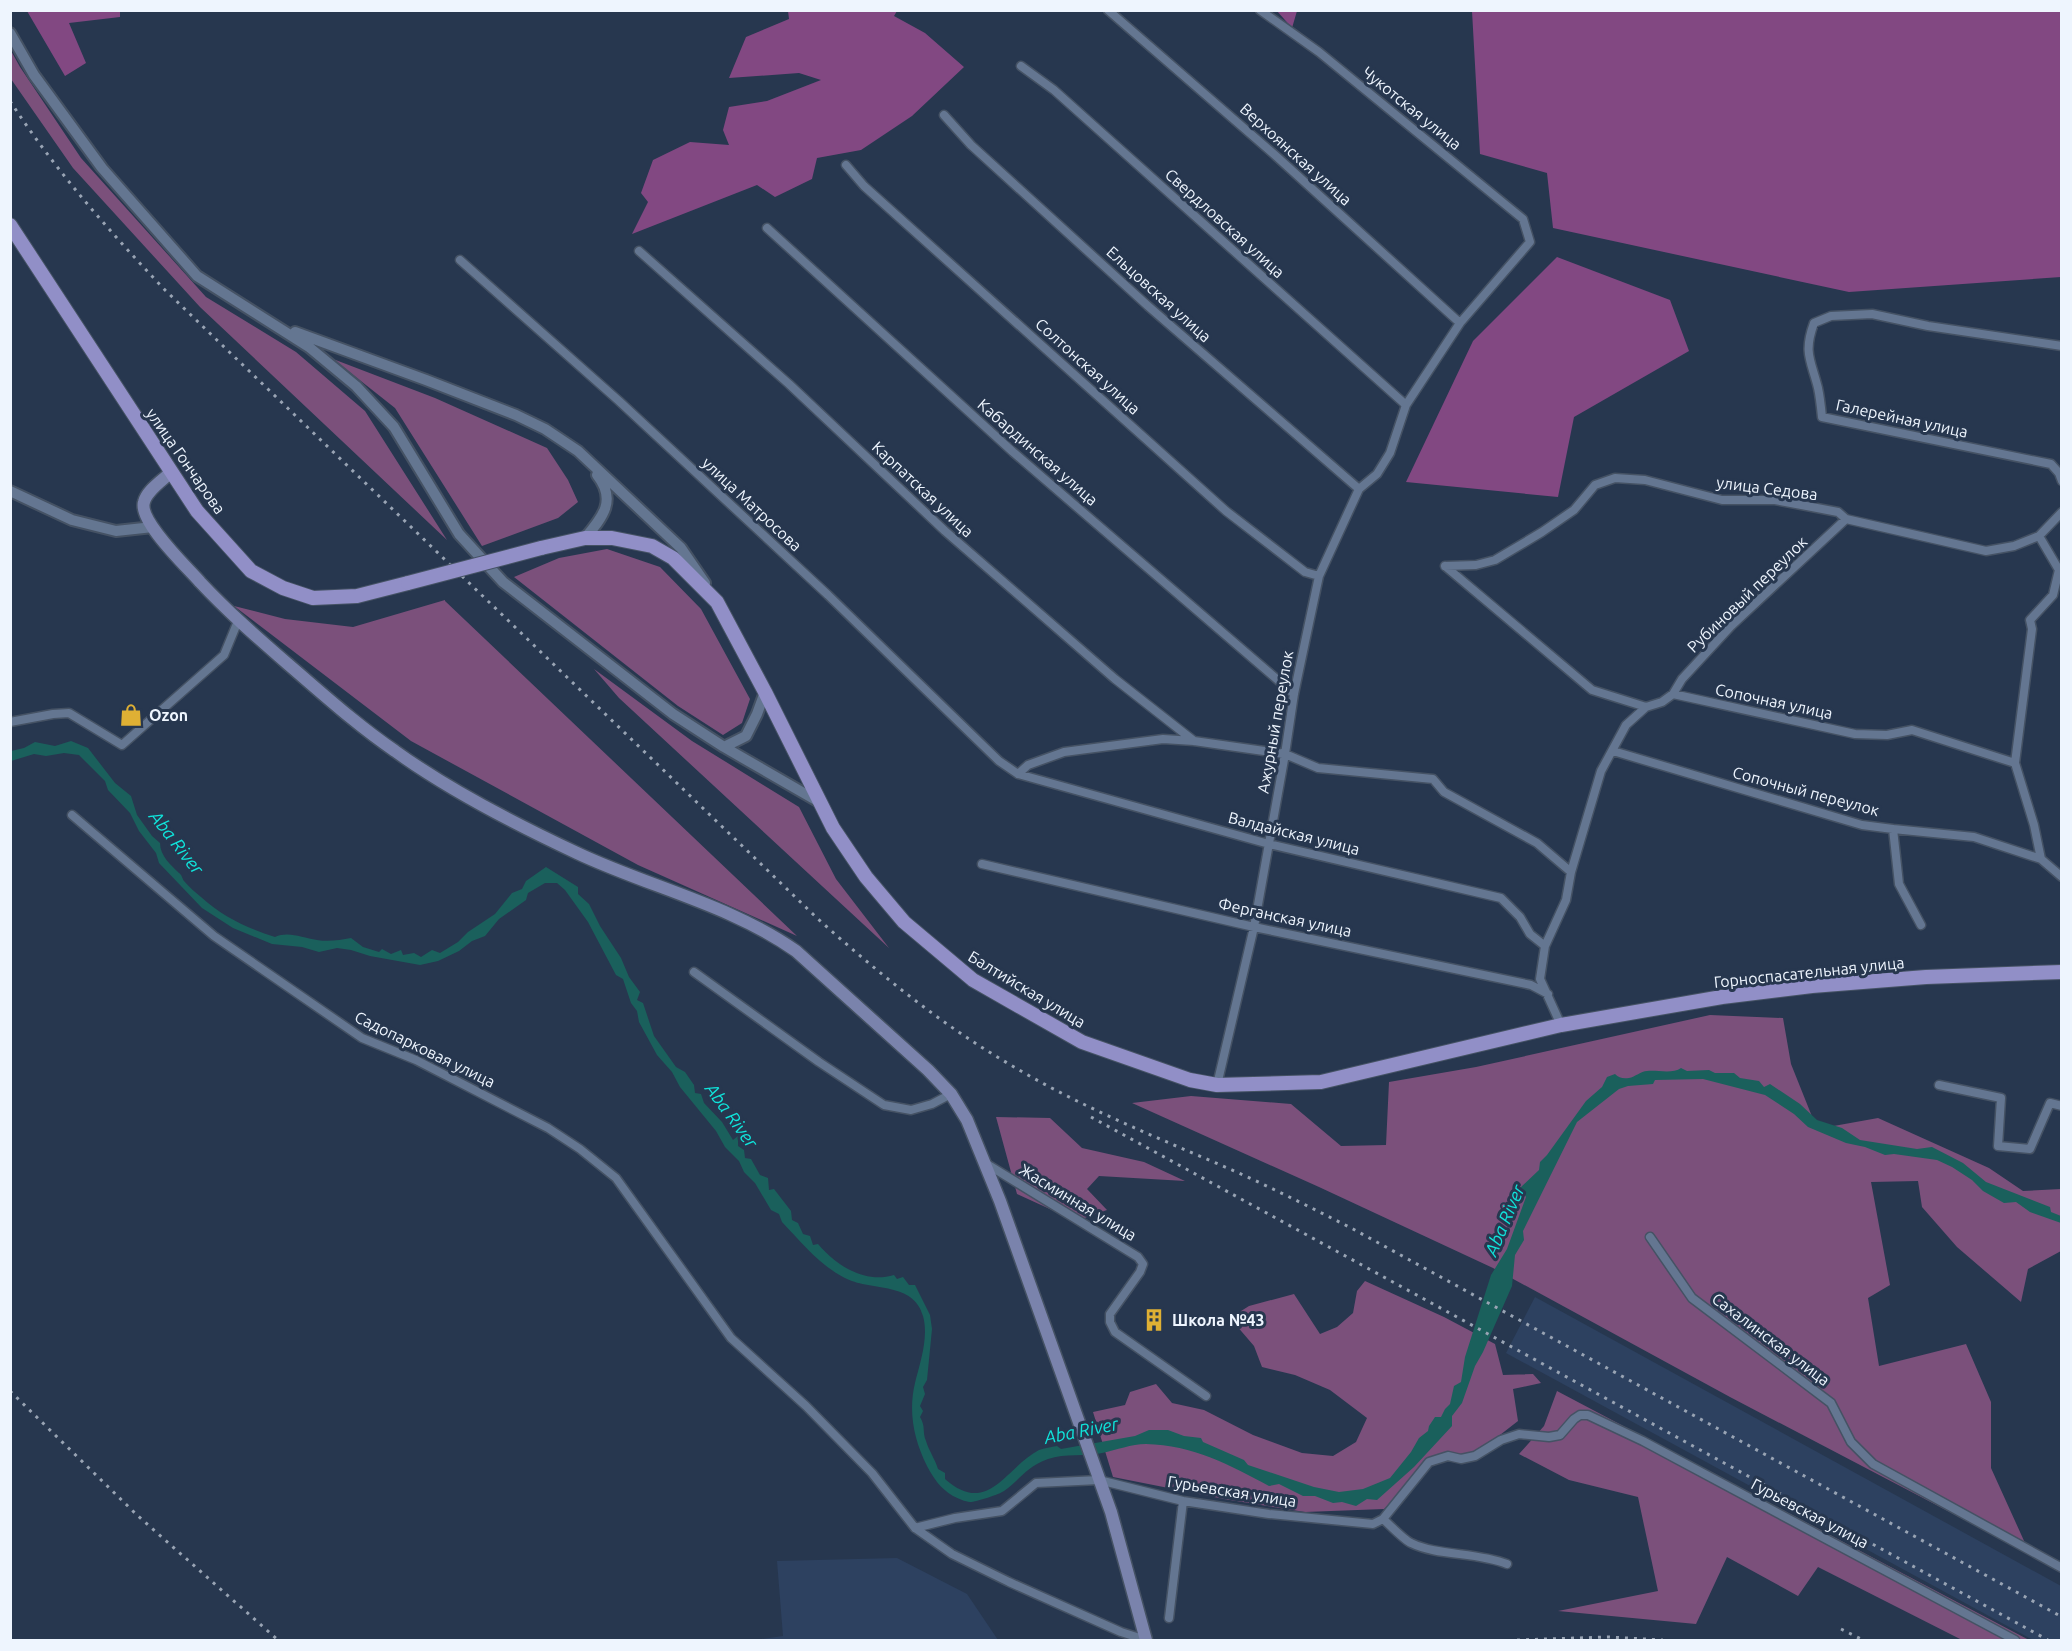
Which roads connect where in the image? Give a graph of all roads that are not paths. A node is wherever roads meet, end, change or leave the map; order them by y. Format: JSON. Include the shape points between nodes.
{"nodes":[{"id":1,"x":1108,"y":10,"type":"edge"},
{"id":2,"x":1260,"y":10,"type":"edge"},
{"id":3,"x":10,"y":33,"type":"edge"},
{"id":4,"x":1022,"y":66,"type":"dead end"},
{"id":5,"x":944,"y":115,"type":"dead end"},
{"id":6,"x":846,"y":165,"type":"dead end"},
{"id":7,"x":10,"y":225,"type":"edge"},
{"id":8,"x":767,"y":228,"type":"dead end"},
{"id":9,"x":639,"y":251,"type":"dead end"},
{"id":10,"x":460,"y":260,"type":"dead end"},
{"id":11,"x":1460,"y":323,"type":"junction"},
{"id":12,"x":276,"y":325,"type":"junction"},
{"id":13,"x":2061,"y":346,"type":"edge"},
{"id":14,"x":1406,"y":405,"type":"junction"},
{"id":15,"x":578,"y":451,"type":"junction"},
{"id":16,"x":171,"y":472,"type":"junction"},
{"id":17,"x":2061,"y":481,"type":"edge"},
{"id":18,"x":1359,"y":489,"type":"junction"},
{"id":19,"x":10,"y":491,"type":"edge"},
{"id":20,"x":2061,"y":512,"type":"edge"},
{"id":21,"x":1846,"y":519,"type":"junction"},
{"id":22,"x":153,"y":527,"type":"junction"},
{"id":23,"x":2039,"y":536,"type":"junction"},
{"id":24,"x":585,"y":538,"type":"junction"},
{"id":25,"x":541,"y":548,"type":"joint"},
{"id":26,"x":1319,"y":576,"type":"junction"},
{"id":27,"x":717,"y":602,"type":"junction"},
{"id":28,"x":238,"y":621,"type":"junction"},
{"id":29,"x":765,"y":692,"type":"junction"},
{"id":30,"x":1294,"y":694,"type":"junction"},
{"id":31,"x":1673,"y":694,"type":"junction"},
{"id":32,"x":1646,"y":707,"type":"junction"},
{"id":33,"x":10,"y":722,"type":"edge"},
{"id":34,"x":1194,"y":741,"type":"junction"},
{"id":35,"x":724,"y":747,"type":"junction"},
{"id":36,"x":1613,"y":751,"type":"junction"},
{"id":37,"x":1285,"y":754,"type":"junction"},
{"id":38,"x":2015,"y":763,"type":"junction"},
{"id":39,"x":1018,"y":774,"type":"junction"},
{"id":40,"x":821,"y":803,"type":"junction"},
{"id":41,"x":72,"y":815,"type":"dead end"},
{"id":42,"x":1893,"y":829,"type":"junction"},
{"id":43,"x":1269,"y":844,"type":"junction"},
{"id":44,"x":2041,"y":859,"type":"junction"},
{"id":45,"x":982,"y":864,"type":"dead end"},
{"id":46,"x":1571,"y":872,"type":"junction"},
{"id":47,"x":2061,"y":877,"type":"edge"},
{"id":48,"x":1921,"y":925,"type":"dead end"},
{"id":49,"x":1254,"y":927,"type":"junction"},
{"id":50,"x":1545,"y":946,"type":"junction"},
{"id":51,"x":694,"y":972,"type":"dead end"},
{"id":52,"x":2061,"y":972,"type":"edge"},
{"id":53,"x":1548,"y":994,"type":"junction"},
{"id":54,"x":1561,"y":1025,"type":"junction"},
{"id":55,"x":1217,"y":1085,"type":"junction"},
{"id":56,"x":1940,"y":1085,"type":"dead end"},
{"id":57,"x":951,"y":1094,"type":"junction"},
{"id":58,"x":2061,"y":1106,"type":"edge"},
{"id":59,"x":986,"y":1163,"type":"junction"},
{"id":60,"x":1650,"y":1237,"type":"dead end"},
{"id":61,"x":1206,"y":1396,"type":"dead end"},
{"id":62,"x":1098,"y":1476,"type":"junction"},
{"id":63,"x":1183,"y":1501,"type":"junction"},
{"id":64,"x":1383,"y":1519,"type":"junction"},
{"id":65,"x":915,"y":1528,"type":"junction"},
{"id":66,"x":1507,"y":1564,"type":"dead end"},
{"id":67,"x":2061,"y":1568,"type":"edge"},
{"id":68,"x":1169,"y":1618,"type":"dead end"},
{"id":69,"x":1146,"y":1640,"type":"edge"},
{"id":70,"x":2015,"y":1641,"type":"edge"}],
"edges":[{"from":1,"to":11,"type":"street","name":"Верхоянская улица"},
{"from":2,"to":11,"type":"street","name":"Чукотская улица","via":[[1319,52],[1523,219],[1530,242]]},
{"from":3,"to":12,"type":"street","via":[[34,75],[102,168],[197,276]]},
{"from":4,"to":14,"type":"street","name":"Свердловская улица","via":[[1054,90]]},
{"from":5,"to":18,"type":"street","name":"Ельцовская улица","via":[[971,145],[1148,306]]},
{"from":6,"to":26,"type":"street","name":"Солтонская улица","via":[[864,186],[1226,511],[1305,572]]},
{"from":7,"to":16,"type":"main road","name":"улица Гончарова"},
{"from":8,"to":30,"type":"street","name":"Кабардинская улица","via":[[1013,452]]},
{"from":9,"to":34,"type":"street","name":"Карпатская улица","via":[[954,538],[1115,679]]},
{"from":10,"to":39,"type":"street","name":"улица Матросова","via":[[627,409],[828,595],[999,761]]},
{"from":11,"to":14,"type":"street"},
{"from":12,"to":15,"type":"street","via":[[516,415]]},
{"from":12,"to":35,"type":"street","via":[[356,386],[394,428],[459,534],[502,582],[673,714]]},
{"from":13,"to":17,"type":"street","name":"Галерейная улица","via":[[1872,314],[1831,316],[1814,323],[1808,358],[1822,417],[2050,464]]},
{"from":14,"to":18,"type":"street","via":[[1390,453],[1377,474]]},
{"from":15,"to":24,"type":"street","via":[[601,481],[608,505]]},
{"from":15,"to":27,"type":"street","via":[[681,548]]},
{"from":16,"to":22,"type":"main road","via":[[143,503],[144,514]]},
{"from":16,"to":25,"type":"main road","name":"улица Гончарова","bridge":true,"via":[[197,511],[251,571],[313,598],[357,596]]},
{"from":18,"to":26,"type":"street","name":"Ажурный переулок"},
{"from":19,"to":22,"type":"street","via":[[72,520],[116,531]]},
{"from":20,"to":23,"type":"street","name":"улица Седова"},
{"from":21,"to":23,"type":"street","name":"улица Седова","via":[[1986,551]]},
{"from":21,"to":31,"type":"street","name":"Рубиновый переулок","via":[[1731,626]]},
{"from":21,"to":32,"type":"street","name":"улица Седова","via":[[1838,512],[1775,500],[1722,500],[1645,480],[1615,478],[1595,485],[1574,510],[1495,560],[1445,566],[1592,690]]},
{"from":22,"to":28,"type":"main road"},
{"from":23,"to":38,"type":"street","via":[[2059,570],[2053,595],[2030,620]]},
{"from":24,"to":25,"type":"main road","name":"Балтийская улица"},
{"from":24,"to":27,"type":"main road","name":"Балтийская улица","via":[[612,538],[652,546],[673,558]]},
{"from":26,"to":30,"type":"street","name":"Ажурный переулок"},
{"from":27,"to":29,"type":"main road","name":"Балтийская улица"},
{"from":28,"to":33,"type":"street","via":[[224,656],[122,746],[69,713]]},
{"from":28,"to":57,"type":"main road","via":[[356,723],[457,790],[578,854],[776,937],[911,1054]]},
{"from":29,"to":35,"type":"street","via":[[746,736]]},
{"from":29,"to":40,"type":"main road","name":"Балтийская улица"},
{"from":30,"to":37,"type":"street","name":"Ажурный переулок"},
{"from":31,"to":32,"type":"street"},
{"from":31,"to":38,"type":"street","name":"Сопочная улица","via":[[1855,735],[1912,730]]},
{"from":32,"to":36,"type":"street","via":[[1626,725]]},
{"from":34,"to":37,"type":"street","name":"Карпатская улица"},
{"from":34,"to":39,"type":"street","name":"Карпатская улица","via":[[1163,739],[1064,752],[1028,765]]},
{"from":35,"to":40,"type":"street"},
{"from":36,"to":42,"type":"street","name":"Сопочный переулок","via":[[1862,825]]},
{"from":36,"to":46,"type":"street","via":[[1600,771]]},
{"from":37,"to":43,"type":"street","name":"Ажурный переулок"},
{"from":37,"to":46,"type":"street","name":"Карпатская улица","via":[[1318,768],[1433,779],[1444,792],[1537,843]]},
{"from":38,"to":44,"type":"street"},
{"from":39,"to":43,"type":"street","name":"Валдайская улица"},
{"from":40,"to":55,"type":"main road","name":"Балтийская улица","via":[[833,828],[889,904],[973,980],[1082,1042],[1190,1080]]},
{"from":41,"to":65,"type":"street","name":"Садопарковая улица","via":[[214,936],[362,1038],[416,1060],[548,1128],[616,1178],[731,1338],[872,1473]]},
{"from":42,"to":44,"type":"street","via":[[1974,837]]},
{"from":42,"to":48,"type":"street","name":"Сопочный переулок","via":[[1899,884]]},
{"from":43,"to":49,"type":"street","name":"Ажурный переулок"},
{"from":43,"to":50,"type":"street","name":"Валдайская улица","via":[[1501,898]]},
{"from":44,"to":47,"type":"street"},
{"from":45,"to":49,"type":"street","name":"Ферганская улица"},
{"from":46,"to":50,"type":"street","via":[[1566,900]]},
{"from":49,"to":53,"type":"street","name":"Ферганская улица","via":[[1531,985]]},
{"from":49,"to":55,"type":"street","name":"Ажурный переулок"},
{"from":50,"to":53,"type":"street","via":[[1540,979]]},
{"from":51,"to":57,"type":"street","via":[[884,1105],[911,1110]]},
{"from":52,"to":54,"type":"main road","name":"Горноспасательная улица","via":[[1812,986]]},
{"from":53,"to":54,"type":"street"},
{"from":54,"to":55,"type":"main road","name":"Балтийская улица","via":[[1321,1082]]},
{"from":56,"to":58,"type":"street","via":[[2001,1098],[1998,1146],[2030,1149],[2050,1103]]},
{"from":57,"to":59,"type":"main road","via":[[968,1120]]},
{"from":59,"to":61,"type":"street","name":"Жасминная улица","via":[[1138,1257],[1143,1264],[1140,1272],[1110,1314],[1111,1327]]},
{"from":59,"to":62,"type":"main road"},
{"from":60,"to":67,"type":"street","name":"Сахалинская улица","via":[[1692,1298],[1831,1403],[1851,1442],[1873,1464]]},
{"from":62,"to":63,"type":"street","name":"Гурьевская улица"},
{"from":62,"to":65,"type":"street","name":"Гурьевская улица","via":[[1036,1483],[1002,1511]]},
{"from":62,"to":69,"type":"main road"},
{"from":63,"to":64,"type":"street","name":"Гурьевская улица","via":[[1373,1524]]},
{"from":63,"to":68,"type":"street"},
{"from":64,"to":66,"type":"street","via":[[1409,1543]]},
{"from":64,"to":70,"type":"street","name":"Гурьевская улица","via":[[1429,1462],[1448,1456],[1475,1456],[1519,1434],[1560,1435],[1574,1419],[1588,1415]]},
{"from":65,"to":69,"type":"street","via":[[952,1554],[1000,1578]]}]}
